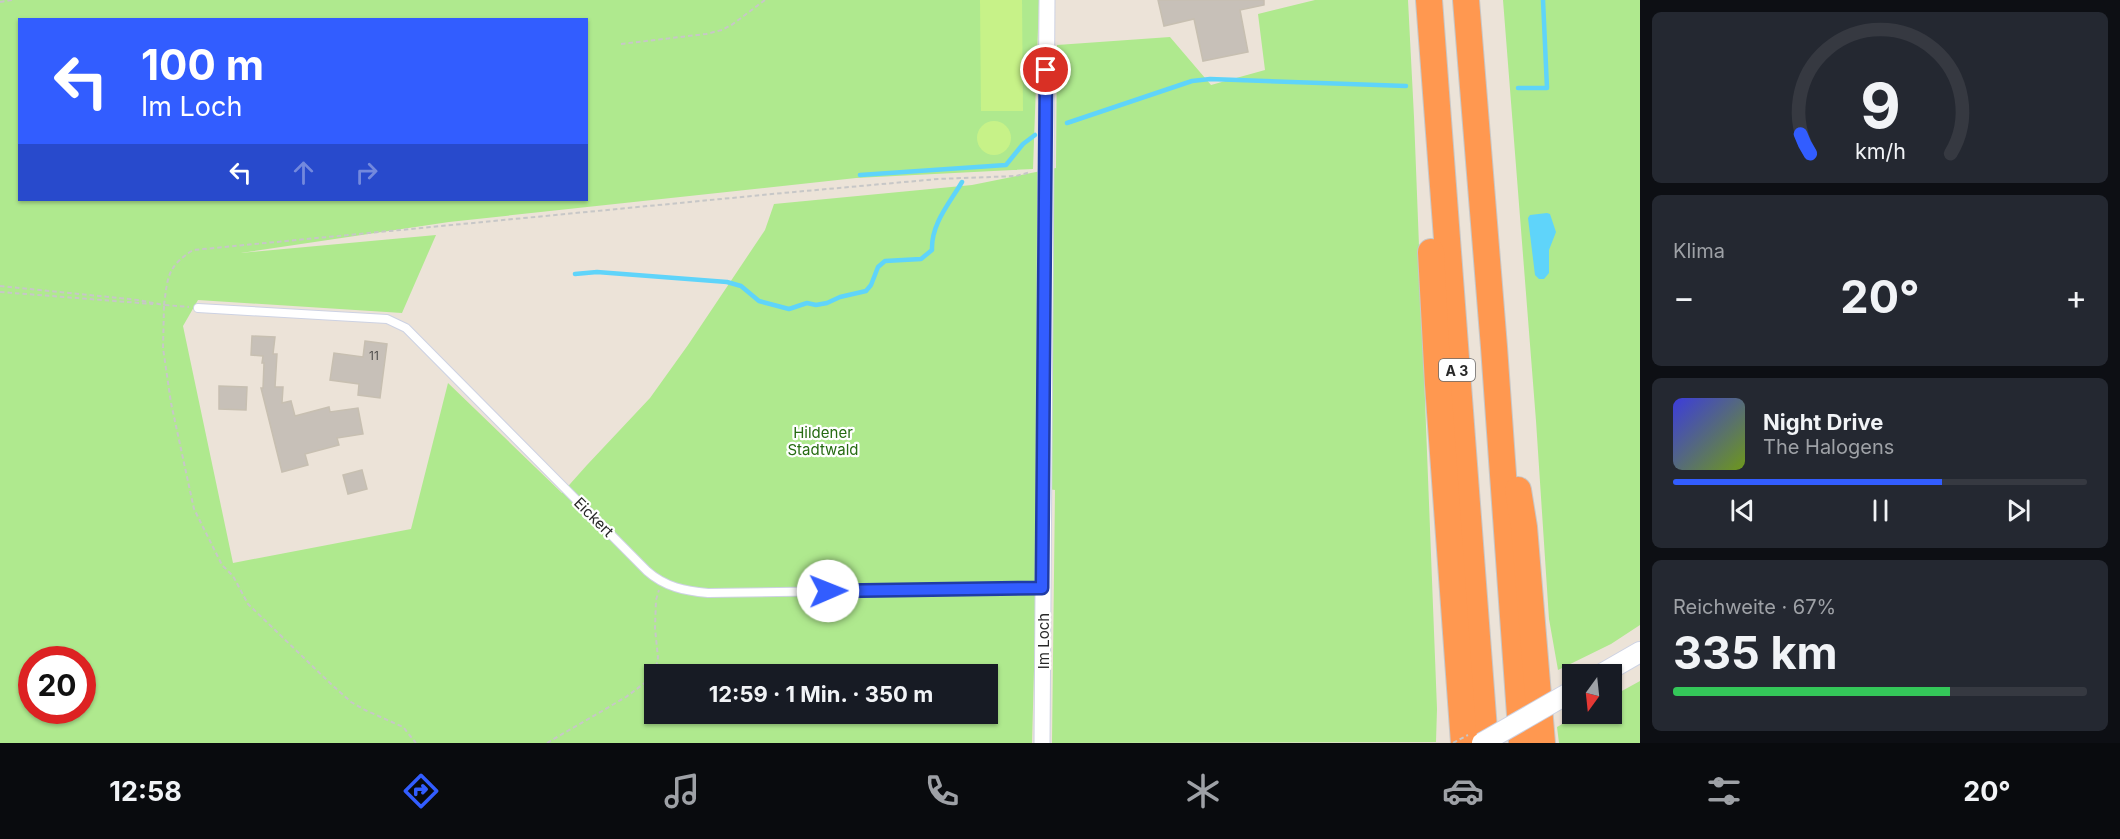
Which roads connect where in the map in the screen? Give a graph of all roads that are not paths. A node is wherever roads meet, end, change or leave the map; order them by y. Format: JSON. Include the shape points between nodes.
{"nodes":[{"id":1,"x":1047,"y":0,"type":"edge"},
{"id":2,"x":1430,"y":0,"type":"edge"},
{"id":3,"x":1466,"y":0,"type":"edge"},
{"id":4,"x":1437,"y":97,"type":"junction"},
{"id":5,"x":198,"y":308,"type":"road end"},
{"id":6,"x":1494,"y":347,"type":"junction"},
{"id":7,"x":1447,"y":513,"type":"junction"},
{"id":8,"x":1042,"y":588,"type":"junction"},
{"id":9,"x":1640,"y":652,"type":"edge"},
{"id":10,"x":1619,"y":664,"type":"edge"},
{"id":11,"x":1562,"y":698,"type":"edge"},
{"id":12,"x":1042,"y":743,"type":"edge"},
{"id":13,"x":1446,"y":743,"type":"edge"},
{"id":14,"x":1464,"y":743,"type":"edge"},
{"id":15,"x":1484,"y":743,"type":"edge"},
{"id":16,"x":1522,"y":743,"type":"edge"},
{"id":17,"x":1542,"y":743,"type":"edge"}],
"edges":[{"from":1,"to":8,"type":"street","name":"Im Loch"},
{"from":2,"to":4,"type":"highway","number":"A 3"},
{"from":3,"to":6,"type":"highway","number":"A 3"},
{"from":4,"to":7,"type":"highway","via":[[1426,168]]},
{"from":4,"to":15,"type":"highway","number":"A 3"},
{"from":5,"to":8,"type":"lane","name":"Eickert","via":[[387,319],[406,328],[663,584],[708,593]]},
{"from":6,"to":16,"type":"highway","number":"A 3"},
{"from":6,"to":17,"type":"highway","via":[[1524,527]]},
{"from":7,"to":13,"type":"highway"},
{"from":7,"to":14,"type":"highway"},
{"from":8,"to":12,"type":"street","name":"Im Loch"},
{"from":9,"to":10,"type":"main road"},
{"from":11,"to":15,"type":"main road","bridge":true}]}
